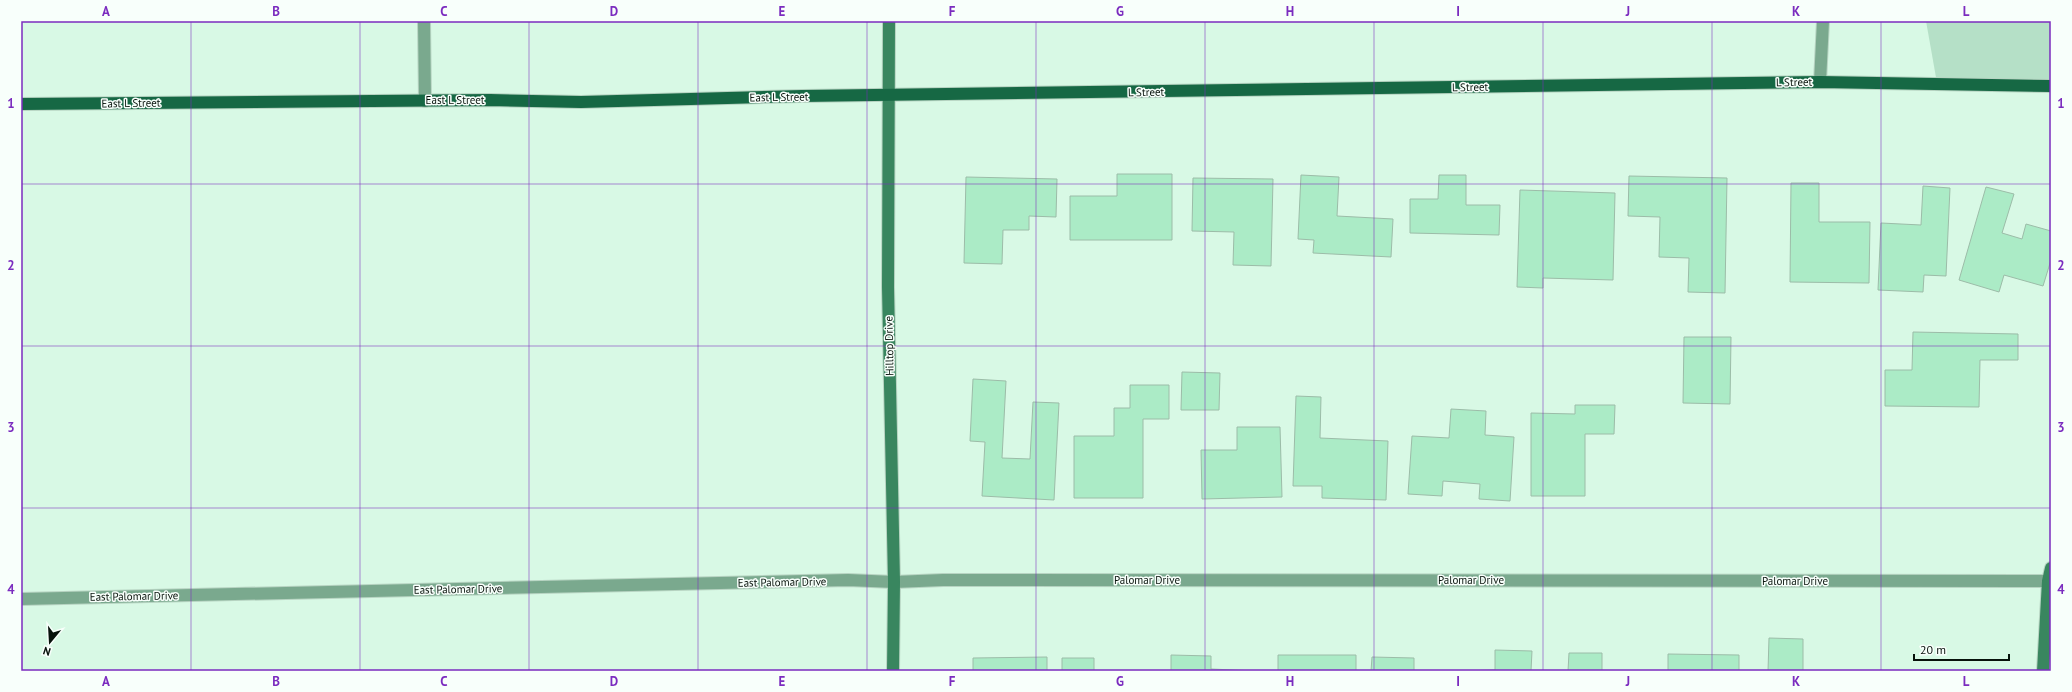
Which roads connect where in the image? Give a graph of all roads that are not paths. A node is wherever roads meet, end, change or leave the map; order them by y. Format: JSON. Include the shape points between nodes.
{"nodes":[{"id":1,"x":424,"y":21,"type":"edge"},
{"id":2,"x":888,"y":21,"type":"edge"},
{"id":3,"x":1823,"y":21,"type":"edge"},
{"id":4,"x":1820,"y":82,"type":"junction"},
{"id":5,"x":2051,"y":86,"type":"edge"},
{"id":6,"x":890,"y":96,"type":"junction"},
{"id":7,"x":425,"y":101,"type":"junction"},
{"id":8,"x":21,"y":104,"type":"edge"},
{"id":9,"x":2051,"y":568,"type":"edge"},
{"id":10,"x":2048,"y":581,"type":"junction"},
{"id":11,"x":894,"y":582,"type":"junction"},
{"id":12,"x":21,"y":599,"type":"edge"},
{"id":13,"x":893,"y":671,"type":"edge"},
{"id":14,"x":2043,"y":671,"type":"edge"}],
"edges":[{"from":1,"to":7,"type":"street"},
{"from":2,"to":6,"type":"main road","name":"Hilltop Drive"},
{"from":3,"to":4,"type":"street"},
{"from":4,"to":5,"type":"main road","name":"L Street"},
{"from":4,"to":6,"type":"main road","name":"L Street"},
{"from":6,"to":7,"type":"main road","name":"East L Street","via":[[581,102]]},
{"from":6,"to":11,"type":"main road","name":"Hilltop Drive","via":[[888,287]]},
{"from":7,"to":8,"type":"main road","name":"East L Street"},
{"from":9,"to":10,"type":"main road"},
{"from":10,"to":11,"type":"street","name":"Palomar Drive"},
{"from":10,"to":14,"type":"main road"},
{"from":11,"to":12,"type":"street","name":"East Palomar Drive","via":[[840,580]]},
{"from":11,"to":13,"type":"main road","name":"Hilltop Drive"}]}
